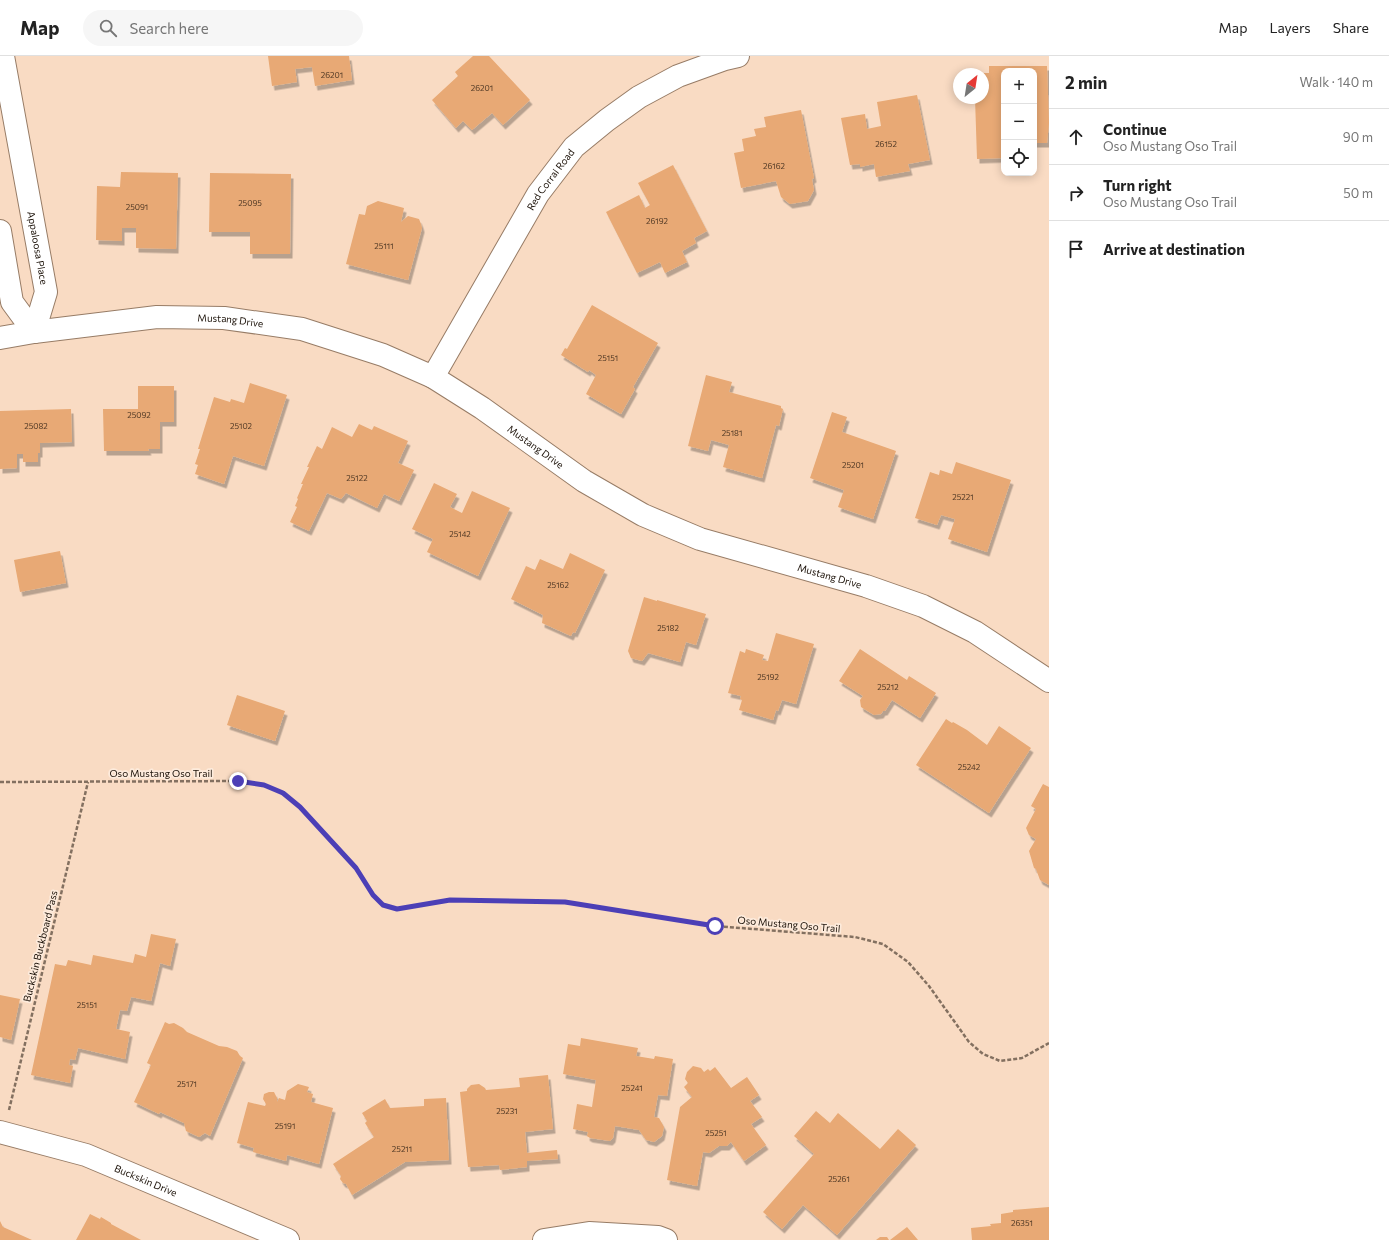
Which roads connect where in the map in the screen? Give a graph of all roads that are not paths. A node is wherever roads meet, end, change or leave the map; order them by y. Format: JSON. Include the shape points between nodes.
{"nodes":[{"id":1,"x":2,"y":56,"type":"edge"},
{"id":2,"x":738,"y":56,"type":"edge"},
{"id":3,"x":0,"y":231,"type":"edge"},
{"id":4,"x":34,"y":332,"type":"junction"},
{"id":5,"x":0,"y":338,"type":"edge"},
{"id":6,"x":433,"y":377,"type":"junction"},
{"id":7,"x":1049,"y":681,"type":"edge"},
{"id":8,"x":4,"y":1123,"type":"edge"},
{"id":9,"x":262,"y":1235,"type":"edge"},
{"id":10,"x":288,"y":1240,"type":"edge"},
{"id":11,"x":544,"y":1240,"type":"edge"},
{"id":12,"x":666,"y":1240,"type":"edge"}],
"edges":[{"from":1,"to":4,"type":"street","name":"Appaloosa Place","via":[[46,292]]},
{"from":2,"to":6,"type":"street","name":"Red Corral Road","via":[[678,76],[639,97],[574,146],[538,194]]},
{"from":3,"to":4,"type":"street","via":[[12,302]]},
{"from":4,"to":5,"type":"street","name":"Mustang Drive"},
{"from":4,"to":6,"type":"street","name":"Mustang Drive","via":[[157,317],[224,318],[302,329],[383,355]]},
{"from":6,"to":7,"type":"street","name":"Mustang Drive","via":[[482,408],[584,481],[643,516],[700,539],[866,586],[923,606],[975,632]]},
{"from":8,"to":9,"type":"street","name":"Buckskin Drive","via":[[86,1155]]},
{"from":9,"to":10,"type":"street","name":"Buckskin Drive"},
{"from":11,"to":12,"type":"street","via":[[589,1233],[658,1237]]}]}
